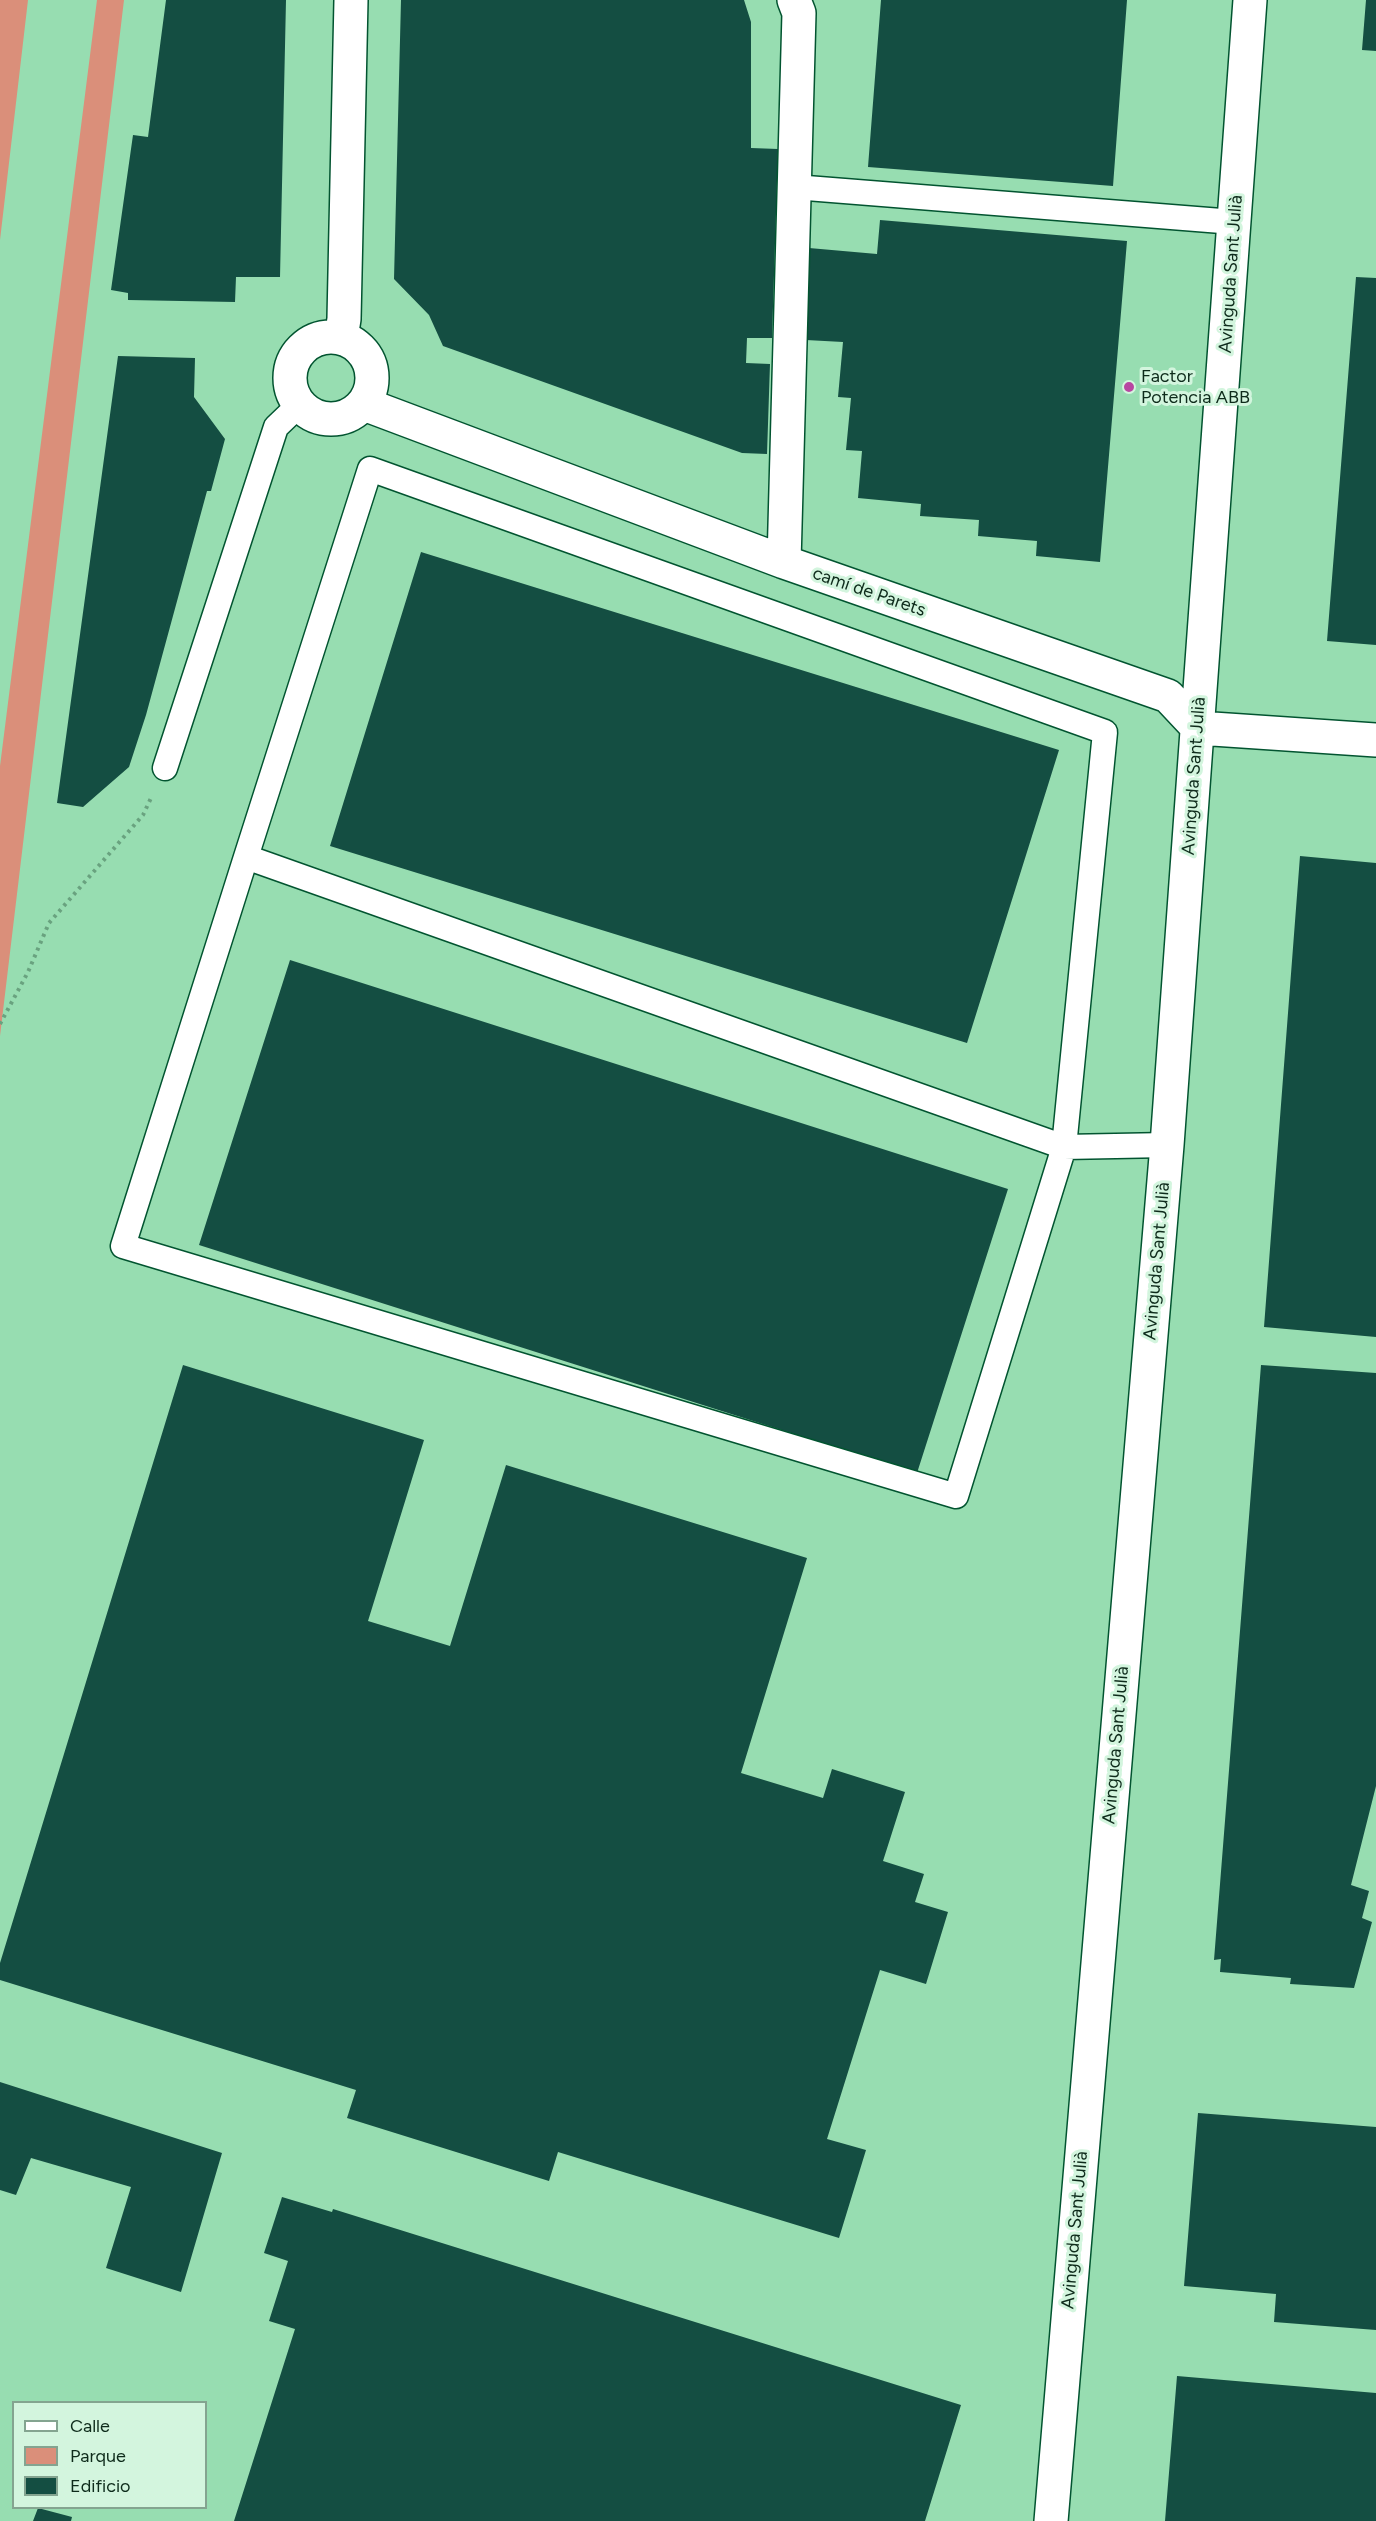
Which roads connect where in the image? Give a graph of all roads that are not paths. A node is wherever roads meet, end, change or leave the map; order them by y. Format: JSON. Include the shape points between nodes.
{"nodes":[{"id":1,"x":351,"y":0,"type":"edge"},
{"id":2,"x":794,"y":0,"type":"edge"},
{"id":3,"x":1250,"y":0,"type":"edge"},
{"id":4,"x":794,"y":187,"type":"junction"},
{"id":5,"x":1234,"y":222,"type":"junction"},
{"id":6,"x":341,"y":338,"type":"junction"},
{"id":7,"x":364,"y":404,"type":"junction"},
{"id":8,"x":299,"y":405,"type":"junction"},
{"id":9,"x":784,"y":562,"type":"junction"},
{"id":10,"x":1198,"y":728,"type":"junction"},
{"id":11,"x":1376,"y":740,"type":"edge"},
{"id":12,"x":165,"y":768,"type":"road end"},
{"id":13,"x":246,"y":857,"type":"junction"},
{"id":14,"x":1167,"y":1145,"type":"junction"},
{"id":15,"x":1064,"y":1147,"type":"junction"},
{"id":16,"x":1051,"y":2521,"type":"edge"}],
"edges":[{"from":1,"to":6,"type":"street"},
{"from":2,"to":4,"type":"street","via":[[799,13]]},
{"from":3,"to":5,"type":"street","name":"Avinguda Sant Julià"},
{"from":4,"to":5,"type":"lane"},
{"from":4,"to":9,"type":"street"},
{"from":5,"to":10,"type":"street","name":"Avinguda Sant Julià"},
{"from":6,"to":7,"type":"street","via":[[362,350],[369,360],[372,376]]},
{"from":6,"to":8,"type":"street","via":[[312,341],[292,364],[292,393]]},
{"from":7,"to":8,"type":"street","via":[[340,419],[312,415]]},
{"from":7,"to":9,"type":"street","name":"camí de Parets"},
{"from":8,"to":12,"type":"lane","via":[[276,428]]},
{"from":9,"to":10,"type":"street","name":"camí de Parets","via":[[1168,696]]},
{"from":10,"to":11,"type":"street"},
{"from":10,"to":14,"type":"street","name":"Avinguda Sant Julià"},
{"from":13,"to":15,"type":"lane"},
{"from":13,"to":15,"type":"lane","via":[[369,469],[1105,732]]},
{"from":13,"to":15,"type":"lane","via":[[123,1246],[956,1496]]},
{"from":14,"to":15,"type":"lane"},
{"from":14,"to":16,"type":"street","name":"Avinguda Sant Julià"}]}
